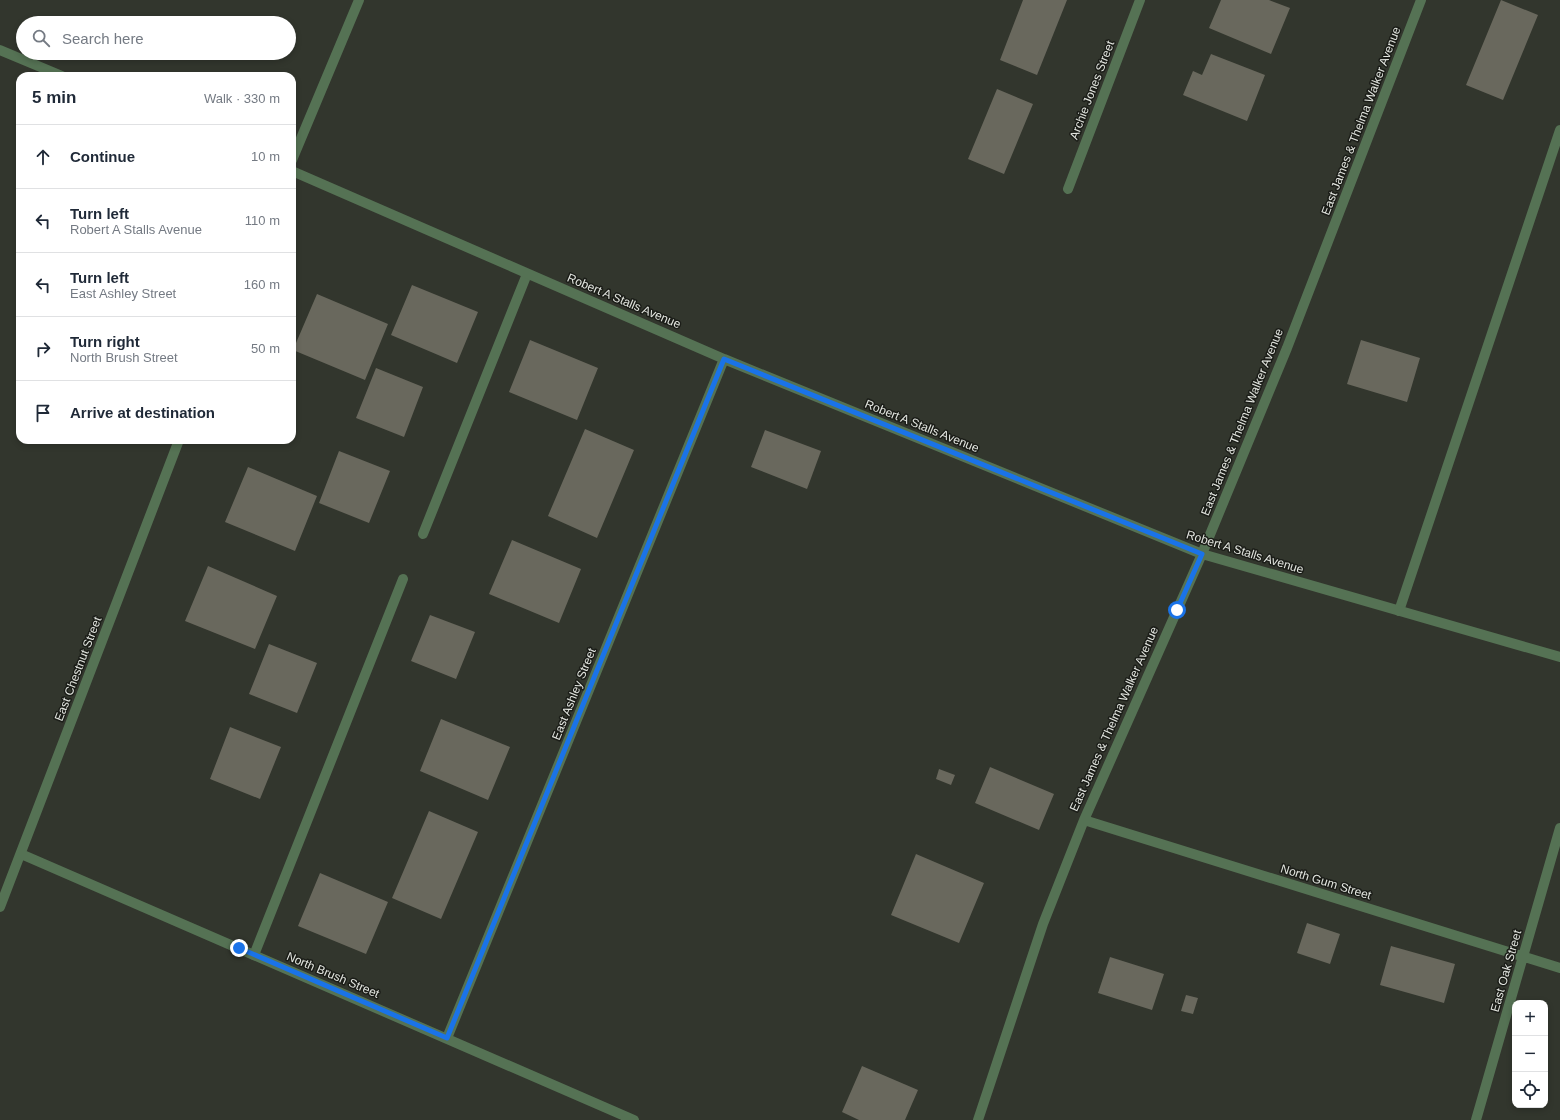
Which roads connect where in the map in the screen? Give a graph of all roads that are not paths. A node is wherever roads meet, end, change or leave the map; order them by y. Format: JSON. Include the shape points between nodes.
{"nodes":[{"id":1,"x":360,"y":0,"type":"edge"},
{"id":2,"x":1140,"y":0,"type":"edge"},
{"id":3,"x":1421,"y":0,"type":"edge"},
{"id":4,"x":0,"y":50,"type":"edge"},
{"id":5,"x":16,"y":57,"type":"edge"},
{"id":6,"x":24,"y":60,"type":"edge"},
{"id":7,"x":52,"y":72,"type":"edge"},
{"id":8,"x":1560,"y":130,"type":"edge"},
{"id":9,"x":296,"y":151,"type":"edge"},
{"id":10,"x":296,"y":173,"type":"edge"},
{"id":11,"x":1068,"y":189,"type":"dead end"},
{"id":12,"x":527,"y":274,"type":"junction"},
{"id":13,"x":724,"y":359,"type":"junction"},
{"id":14,"x":177,"y":444,"type":"edge"},
{"id":15,"x":423,"y":534,"type":"dead end"},
{"id":16,"x":1202,"y":554,"type":"junction"},
{"id":17,"x":403,"y":579,"type":"dead end"},
{"id":18,"x":1398,"y":611,"type":"junction"},
{"id":19,"x":1560,"y":657,"type":"edge"},
{"id":20,"x":1084,"y":820,"type":"junction"},
{"id":21,"x":1560,"y":828,"type":"edge"},
{"id":22,"x":21,"y":854,"type":"junction"},
{"id":23,"x":0,"y":906,"type":"edge"},
{"id":24,"x":254,"y":955,"type":"junction"},
{"id":25,"x":1523,"y":958,"type":"junction"},
{"id":26,"x":1560,"y":968,"type":"edge"},
{"id":27,"x":447,"y":1038,"type":"junction"},
{"id":28,"x":634,"y":1120,"type":"edge"},
{"id":29,"x":978,"y":1120,"type":"edge"},
{"id":30,"x":1476,"y":1120,"type":"edge"}],
"edges":[{"from":1,"to":9,"type":"street"},
{"from":2,"to":11,"type":"street","name":"Archie Jones Street"},
{"from":3,"to":16,"type":"street","name":"East James & Thelma Walker Avenue","via":[[1287,348]]},
{"from":4,"to":5,"type":"street"},
{"from":6,"to":7,"type":"street"},
{"from":8,"to":18,"type":"street"},
{"from":10,"to":12,"type":"street","name":"Robert A Stalls Avenue"},
{"from":12,"to":13,"type":"street","name":"Robert A Stalls Avenue"},
{"from":12,"to":15,"type":"street"},
{"from":13,"to":16,"type":"street","name":"Robert A Stalls Avenue"},
{"from":13,"to":27,"type":"street","name":"East Ashley Street"},
{"from":14,"to":22,"type":"street","name":"East Chestnut Street"},
{"from":16,"to":18,"type":"street","name":"Robert A Stalls Avenue"},
{"from":16,"to":20,"type":"street","name":"East James & Thelma Walker Avenue"},
{"from":17,"to":24,"type":"street"},
{"from":18,"to":19,"type":"street","name":"Robert A Stalls Avenue"},
{"from":20,"to":25,"type":"street","name":"North Gum Street"},
{"from":20,"to":29,"type":"street","name":"East James & Thelma Walker Avenue","via":[[1043,924]]},
{"from":21,"to":25,"type":"street","name":"East Oak Street"},
{"from":22,"to":23,"type":"street","name":"East Chestnut Street"},
{"from":22,"to":24,"type":"street","name":"North Brush Street"},
{"from":24,"to":27,"type":"street","name":"North Brush Street"},
{"from":25,"to":26,"type":"street","name":"North Gum Street"},
{"from":25,"to":30,"type":"street","name":"East Oak Street"},
{"from":27,"to":28,"type":"street","name":"North Brush Street"}]}
